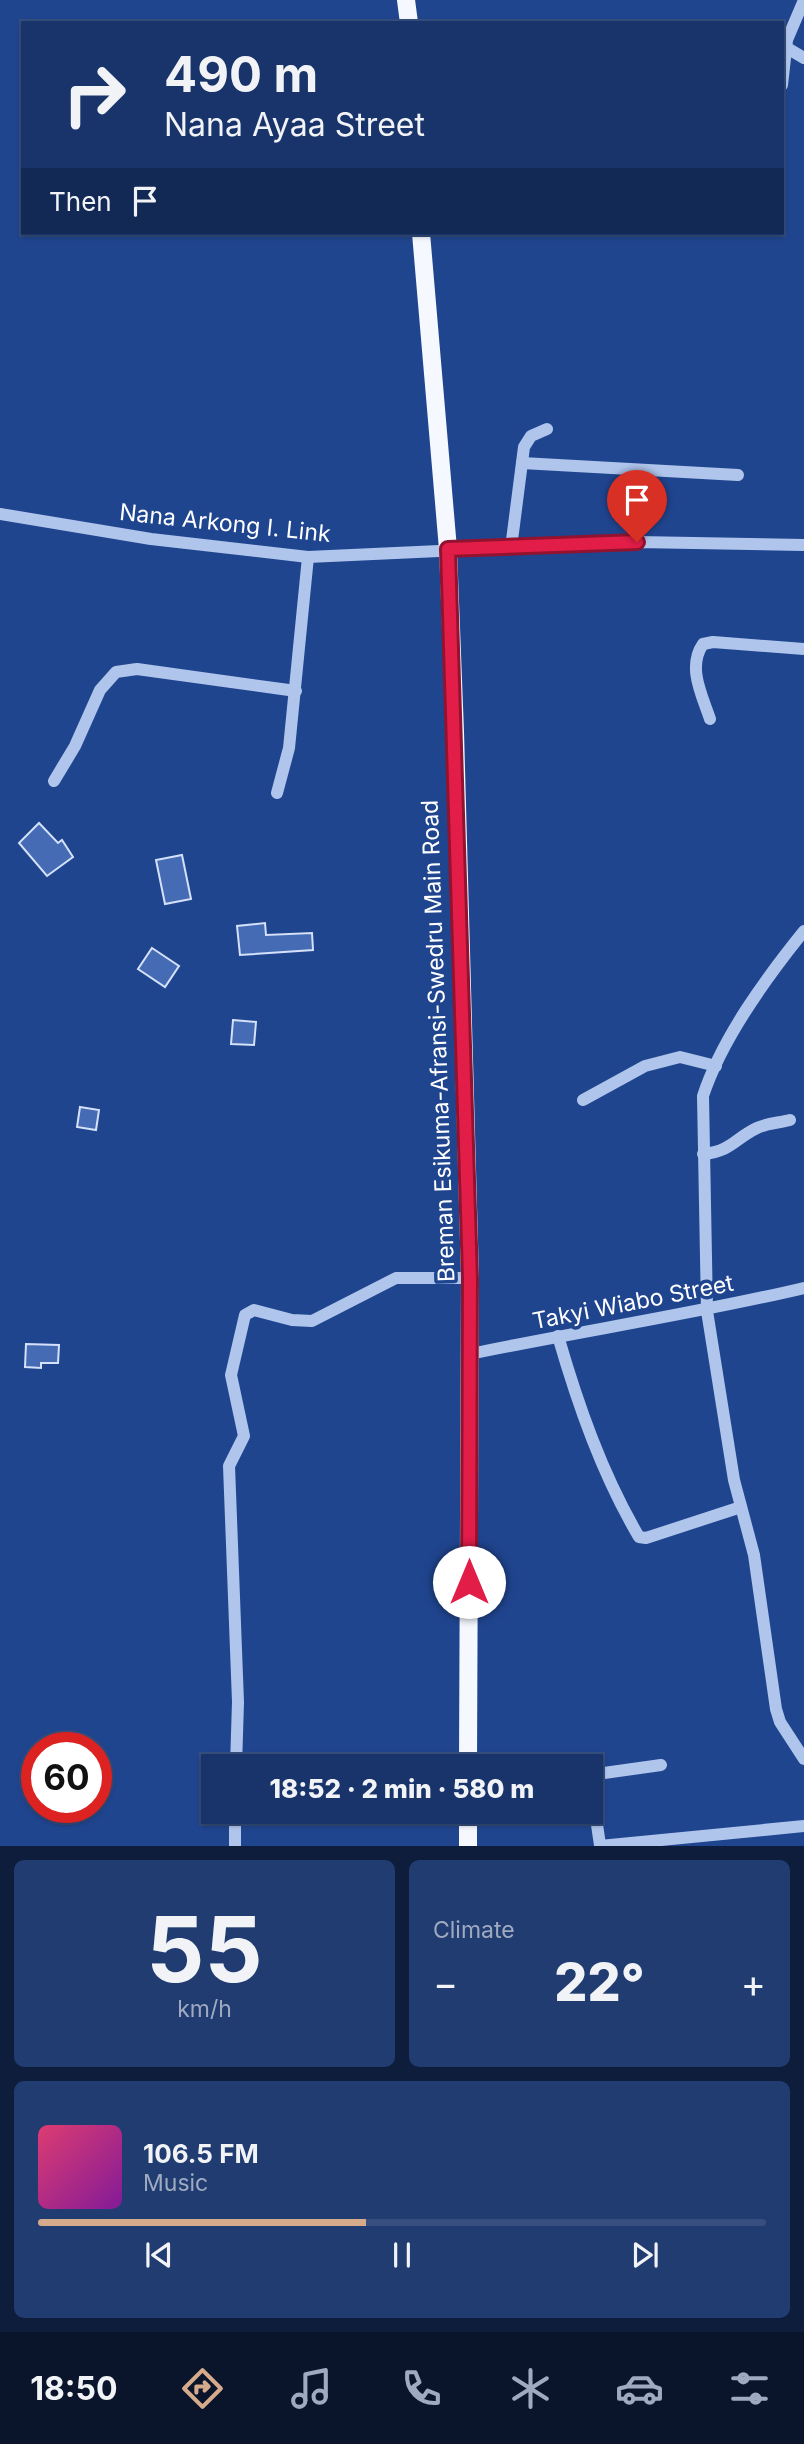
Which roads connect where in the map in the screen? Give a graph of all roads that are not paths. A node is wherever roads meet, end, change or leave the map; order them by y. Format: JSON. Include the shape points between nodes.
{"nodes":[{"id":1,"x":406,"y":0,"type":"edge"},
{"id":2,"x":804,"y":0,"type":"edge"},
{"id":3,"x":409,"y":21,"type":"edge"},
{"id":4,"x":787,"y":48,"type":"junction"},
{"id":5,"x":804,"y":58,"type":"edge"},
{"id":6,"x":784,"y":70,"type":"edge"},
{"id":7,"x":421,"y":235,"type":"edge"},
{"id":8,"x":547,"y":429,"type":"dead end"},
{"id":9,"x":522,"y":463,"type":"junction"},
{"id":10,"x":738,"y":475,"type":"dead end"},
{"id":11,"x":0,"y":514,"type":"edge"},
{"id":12,"x":804,"y":545,"type":"edge"},
{"id":13,"x":512,"y":548,"type":"junction"},
{"id":14,"x":448,"y":549,"type":"junction"},
{"id":15,"x":308,"y":557,"type":"junction"},
{"id":16,"x":804,"y":649,"type":"edge"},
{"id":17,"x":296,"y":691,"type":"junction"},
{"id":18,"x":710,"y":719,"type":"dead end"},
{"id":19,"x":54,"y":781,"type":"dead end"},
{"id":20,"x":277,"y":793,"type":"dead end"},
{"id":21,"x":804,"y":931,"type":"edge"},
{"id":22,"x":716,"y":1066,"type":"junction"},
{"id":23,"x":583,"y":1100,"type":"dead end"},
{"id":24,"x":790,"y":1120,"type":"dead end"},
{"id":25,"x":703,"y":1154,"type":"junction"},
{"id":26,"x":470,"y":1278,"type":"junction"},
{"id":27,"x":804,"y":1288,"type":"edge"},
{"id":28,"x":707,"y":1311,"type":"junction"},
{"id":29,"x":558,"y":1336,"type":"junction"},
{"id":30,"x":470,"y":1354,"type":"junction"},
{"id":31,"x":741,"y":1507,"type":"junction"},
{"id":32,"x":236,"y":1754,"type":"edge"},
{"id":33,"x":468,"y":1754,"type":"edge"},
{"id":34,"x":804,"y":1759,"type":"edge"},
{"id":35,"x":661,"y":1765,"type":"dead end"},
{"id":36,"x":603,"y":1774,"type":"edge"},
{"id":37,"x":236,"y":1824,"type":"edge"},
{"id":38,"x":468,"y":1824,"type":"edge"},
{"id":39,"x":597,"y":1824,"type":"edge"},
{"id":40,"x":804,"y":1826,"type":"edge"},
{"id":41,"x":600,"y":1845,"type":"edge"},
{"id":42,"x":235,"y":1846,"type":"edge"},
{"id":43,"x":468,"y":1846,"type":"edge"}],
"edges":[{"from":1,"to":3,"type":"main road"},
{"from":2,"to":4,"type":"street"},
{"from":4,"to":5,"type":"street"},
{"from":4,"to":6,"type":"street"},
{"from":7,"to":14,"type":"main road","name":"Breman Esikuma-Afransi-Swedru Main Road"},
{"from":8,"to":9,"type":"street","via":[[531,436]]},
{"from":9,"to":10,"type":"street"},
{"from":9,"to":13,"type":"street"},
{"from":11,"to":15,"type":"street","name":"Nana Arkong I. Link","via":[[150,539]]},
{"from":12,"to":13,"type":"street","name":"Nana Arkong I. Link","via":[[637,542]]},
{"from":13,"to":14,"type":"street","name":"Nana Arkong I. Link"},
{"from":14,"to":15,"type":"street","name":"Nana Arkong I. Link"},
{"from":14,"to":26,"type":"main road","name":"Breman Esikuma-Afransi-Swedru Main Road"},
{"from":15,"to":17,"type":"street"},
{"from":16,"to":18,"type":"street","via":[[703,644],[695,671]]},
{"from":17,"to":19,"type":"street","via":[[136,669],[116,673],[100,690]]},
{"from":17,"to":20,"type":"street","via":[[289,748]]},
{"from":21,"to":22,"type":"street","via":[[771,972]]},
{"from":22,"to":23,"type":"street","via":[[680,1057],[645,1066]]},
{"from":22,"to":25,"type":"street","via":[[703,1096]]},
{"from":24,"to":25,"type":"street","via":[[761,1126],[734,1146]]},
{"from":25,"to":28,"type":"street"},
{"from":26,"to":30,"type":"main road","name":"Breman Esikuma-Afransi-Swedru Main Road"},
{"from":26,"to":32,"type":"street","via":[[396,1278],[312,1321],[254,1310],[246,1315],[231,1375],[244,1431],[229,1466]]},
{"from":27,"to":28,"type":"street","name":"Takyi Wiabo Street"},
{"from":28,"to":29,"type":"street","name":"Takyi Wiabo Street"},
{"from":28,"to":31,"type":"street"},
{"from":29,"to":30,"type":"street","name":"Takyi Wiabo Street"},
{"from":29,"to":31,"type":"street","via":[[595,1446],[639,1537]]},
{"from":30,"to":33,"type":"main road","name":"Breman Esikuma-Afransi-Swedru Main Road"},
{"from":31,"to":34,"type":"street","via":[[754,1555],[776,1709]]},
{"from":35,"to":36,"type":"street"},
{"from":37,"to":42,"type":"street"},
{"from":38,"to":43,"type":"main road"},
{"from":39,"to":41,"type":"street"},
{"from":40,"to":41,"type":"street"}]}
